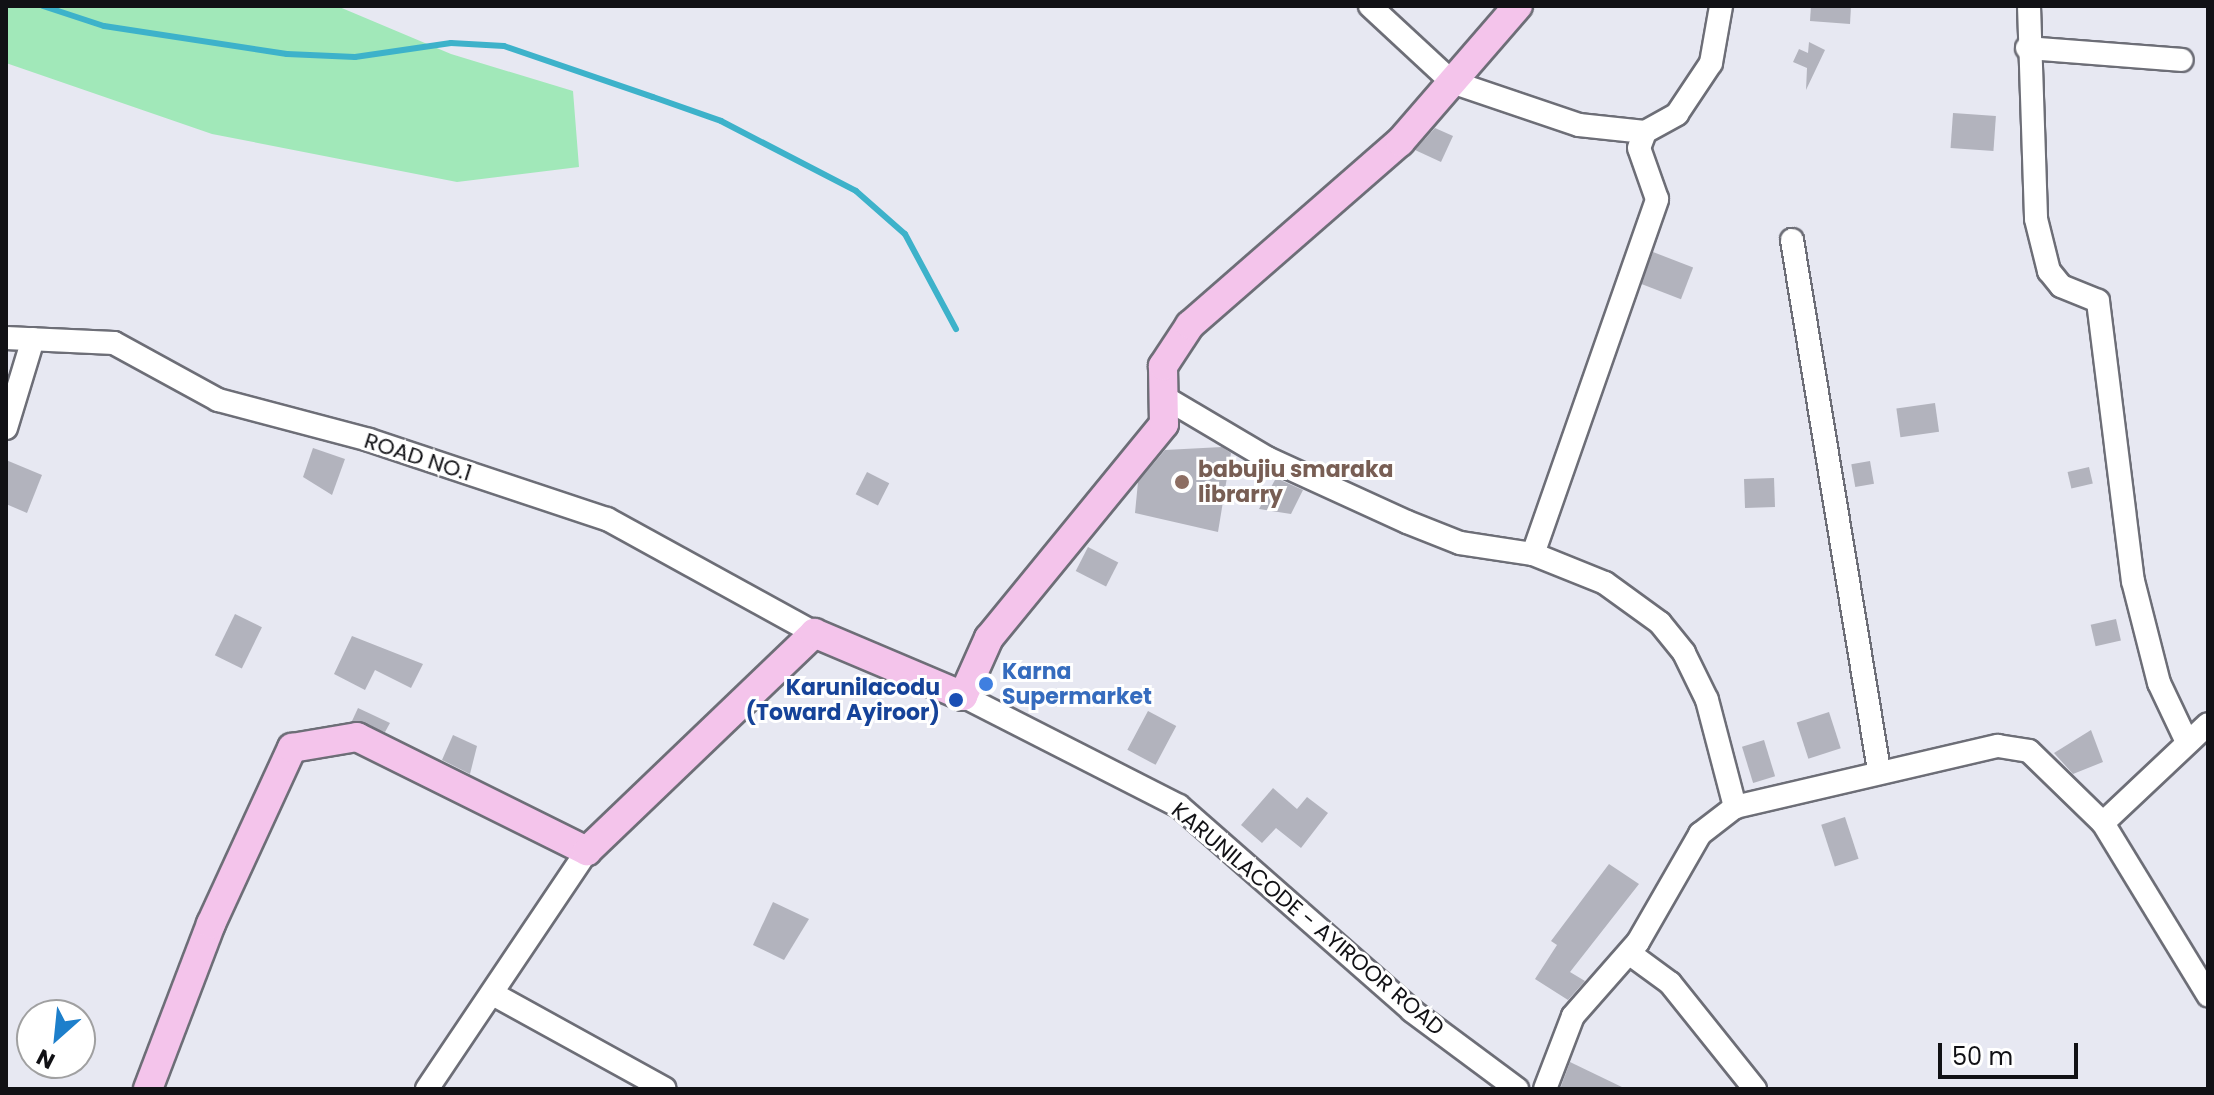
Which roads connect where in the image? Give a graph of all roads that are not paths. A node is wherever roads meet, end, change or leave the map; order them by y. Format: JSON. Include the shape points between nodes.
{"nodes":[{"id":1,"x":1370,"y":6,"type":"edge"},
{"id":2,"x":1518,"y":6,"type":"edge"},
{"id":3,"x":1721,"y":6,"type":"edge"},
{"id":4,"x":2029,"y":6,"type":"edge"},
{"id":5,"x":2027,"y":48,"type":"junction"},
{"id":6,"x":2182,"y":60,"type":"dead end"},
{"id":7,"x":1452,"y":82,"type":"junction"},
{"id":8,"x":1645,"y":132,"type":"junction"},
{"id":9,"x":1792,"y":240,"type":"dead end"},
{"id":10,"x":6,"y":338,"type":"edge"},
{"id":11,"x":33,"y":339,"type":"junction"},
{"id":12,"x":1164,"y":397,"type":"junction"},
{"id":13,"x":6,"y":428,"type":"edge"},
{"id":14,"x":1533,"y":554,"type":"junction"},
{"id":15,"x":814,"y":633,"type":"junction"},
{"id":16,"x":963,"y":696,"type":"junction"},
{"id":17,"x":2208,"y":724,"type":"edge"},
{"id":18,"x":2187,"y":742,"type":"junction"},
{"id":19,"x":1879,"y":770,"type":"junction"},
{"id":20,"x":1735,"y":807,"type":"junction"},
{"id":21,"x":2103,"y":823,"type":"junction"},
{"id":22,"x":587,"y":851,"type":"junction"},
{"id":23,"x":1629,"y":953,"type":"junction"},
{"id":24,"x":493,"y":994,"type":"junction"},
{"id":25,"x":2208,"y":995,"type":"edge"},
{"id":26,"x":148,"y":1089,"type":"edge"},
{"id":27,"x":427,"y":1089,"type":"edge"},
{"id":28,"x":665,"y":1089,"type":"edge"},
{"id":29,"x":1517,"y":1089,"type":"edge"},
{"id":30,"x":1545,"y":1089,"type":"edge"},
{"id":31,"x":1755,"y":1089,"type":"edge"}],
"edges":[{"from":1,"to":7,"type":"street"},
{"from":2,"to":7,"type":"main road"},
{"from":3,"to":8,"type":"street","via":[[1711,63],[1677,114]]},
{"from":4,"to":5,"type":"street"},
{"from":5,"to":6,"type":"street"},
{"from":5,"to":18,"type":"street","via":[[2036,219],[2049,271],[2061,286],[2098,301],[2133,581],[2159,683]]},
{"from":7,"to":8,"type":"street","via":[[1579,125]]},
{"from":7,"to":12,"type":"main road","via":[[1400,142],[1190,325],[1163,366]]},
{"from":8,"to":14,"type":"street","via":[[1641,158],[1657,199]]},
{"from":9,"to":19,"type":"street"},
{"from":10,"to":11,"type":"street","name":"ROAD NO.1"},
{"from":11,"to":13,"type":"street"},
{"from":11,"to":15,"type":"street","name":"ROAD NO.1","via":[[114,343],[218,400],[369,440],[607,519]]},
{"from":12,"to":14,"type":"street","via":[[1267,458],[1407,522],[1460,543]]},
{"from":12,"to":16,"type":"main road","via":[[1164,424],[989,638]]},
{"from":14,"to":20,"type":"street","via":[[1605,583],[1660,623],[1684,653],[1707,700]]},
{"from":15,"to":16,"type":"main road"},
{"from":15,"to":22,"type":"main road"},
{"from":16,"to":29,"type":"street","name":"KARUNILACODE - AYIROOR ROAD","via":[[1179,806],[1412,1011]]},
{"from":17,"to":18,"type":"street"},
{"from":18,"to":21,"type":"street"},
{"from":19,"to":20,"type":"street"},
{"from":19,"to":21,"type":"street","via":[[1998,746],[2029,751]]},
{"from":20,"to":23,"type":"street","via":[[1700,834]]},
{"from":21,"to":25,"type":"street"},
{"from":22,"to":24,"type":"street"},
{"from":22,"to":26,"type":"main road","via":[[357,737],[292,748],[211,924]]},
{"from":23,"to":30,"type":"street","via":[[1573,1016]]},
{"from":23,"to":31,"type":"street","via":[[1670,983]]},
{"from":24,"to":27,"type":"street"},
{"from":24,"to":28,"type":"street"}]}
